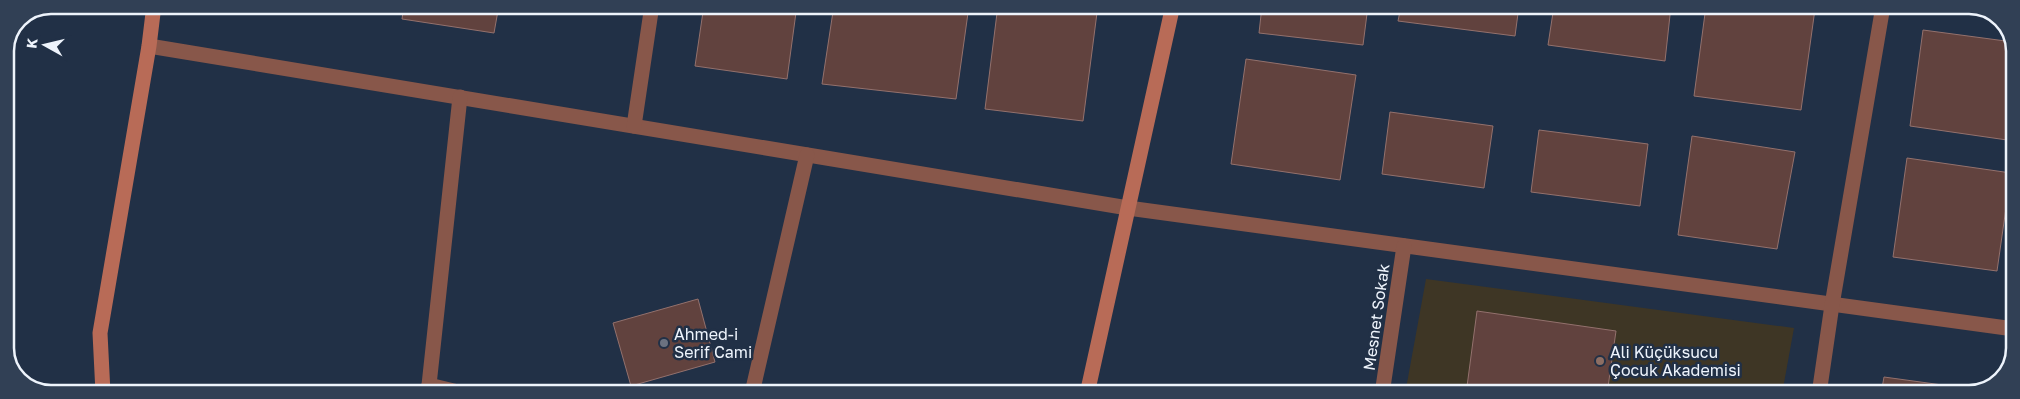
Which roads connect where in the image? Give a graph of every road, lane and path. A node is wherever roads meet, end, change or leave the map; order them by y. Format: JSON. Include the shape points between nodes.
{"nodes":[{"id":1,"x":153,"y":14,"type":"edge"},
{"id":2,"x":651,"y":14,"type":"edge"},
{"id":3,"x":1171,"y":14,"type":"edge"},
{"id":4,"x":1882,"y":14,"type":"edge"},
{"id":5,"x":149,"y":46,"type":"junction"},
{"id":6,"x":460,"y":97,"type":"junction"},
{"id":7,"x":634,"y":126,"type":"junction"},
{"id":8,"x":807,"y":154,"type":"junction"},
{"id":9,"x":1128,"y":208,"type":"junction"},
{"id":10,"x":1404,"y":246,"type":"junction"},
{"id":11,"x":1832,"y":305,"type":"junction"},
{"id":12,"x":2006,"y":328,"type":"edge"},
{"id":13,"x":103,"y":385,"type":"edge"},
{"id":14,"x":431,"y":385,"type":"edge"},
{"id":15,"x":754,"y":385,"type":"edge"},
{"id":16,"x":1089,"y":385,"type":"edge"},
{"id":17,"x":1383,"y":385,"type":"edge"},
{"id":18,"x":1820,"y":385,"type":"edge"}],
"edges":[{"from":1,"to":5,"type":"street"},
{"from":2,"to":7,"type":"street"},
{"from":3,"to":9,"type":"street"},
{"from":4,"to":11,"type":"street"},
{"from":5,"to":6,"type":"street"},
{"from":5,"to":13,"type":"street","via":[[100,333]]},
{"from":6,"to":7,"type":"street"},
{"from":6,"to":14,"type":"street"},
{"from":7,"to":8,"type":"street"},
{"from":8,"to":9,"type":"street"},
{"from":8,"to":15,"type":"street"},
{"from":9,"to":10,"type":"street"},
{"from":9,"to":16,"type":"street"},
{"from":10,"to":11,"type":"street"},
{"from":10,"to":17,"type":"street","name":"Mesnet Sokak"},
{"from":11,"to":12,"type":"street"},
{"from":11,"to":18,"type":"street"}]}
